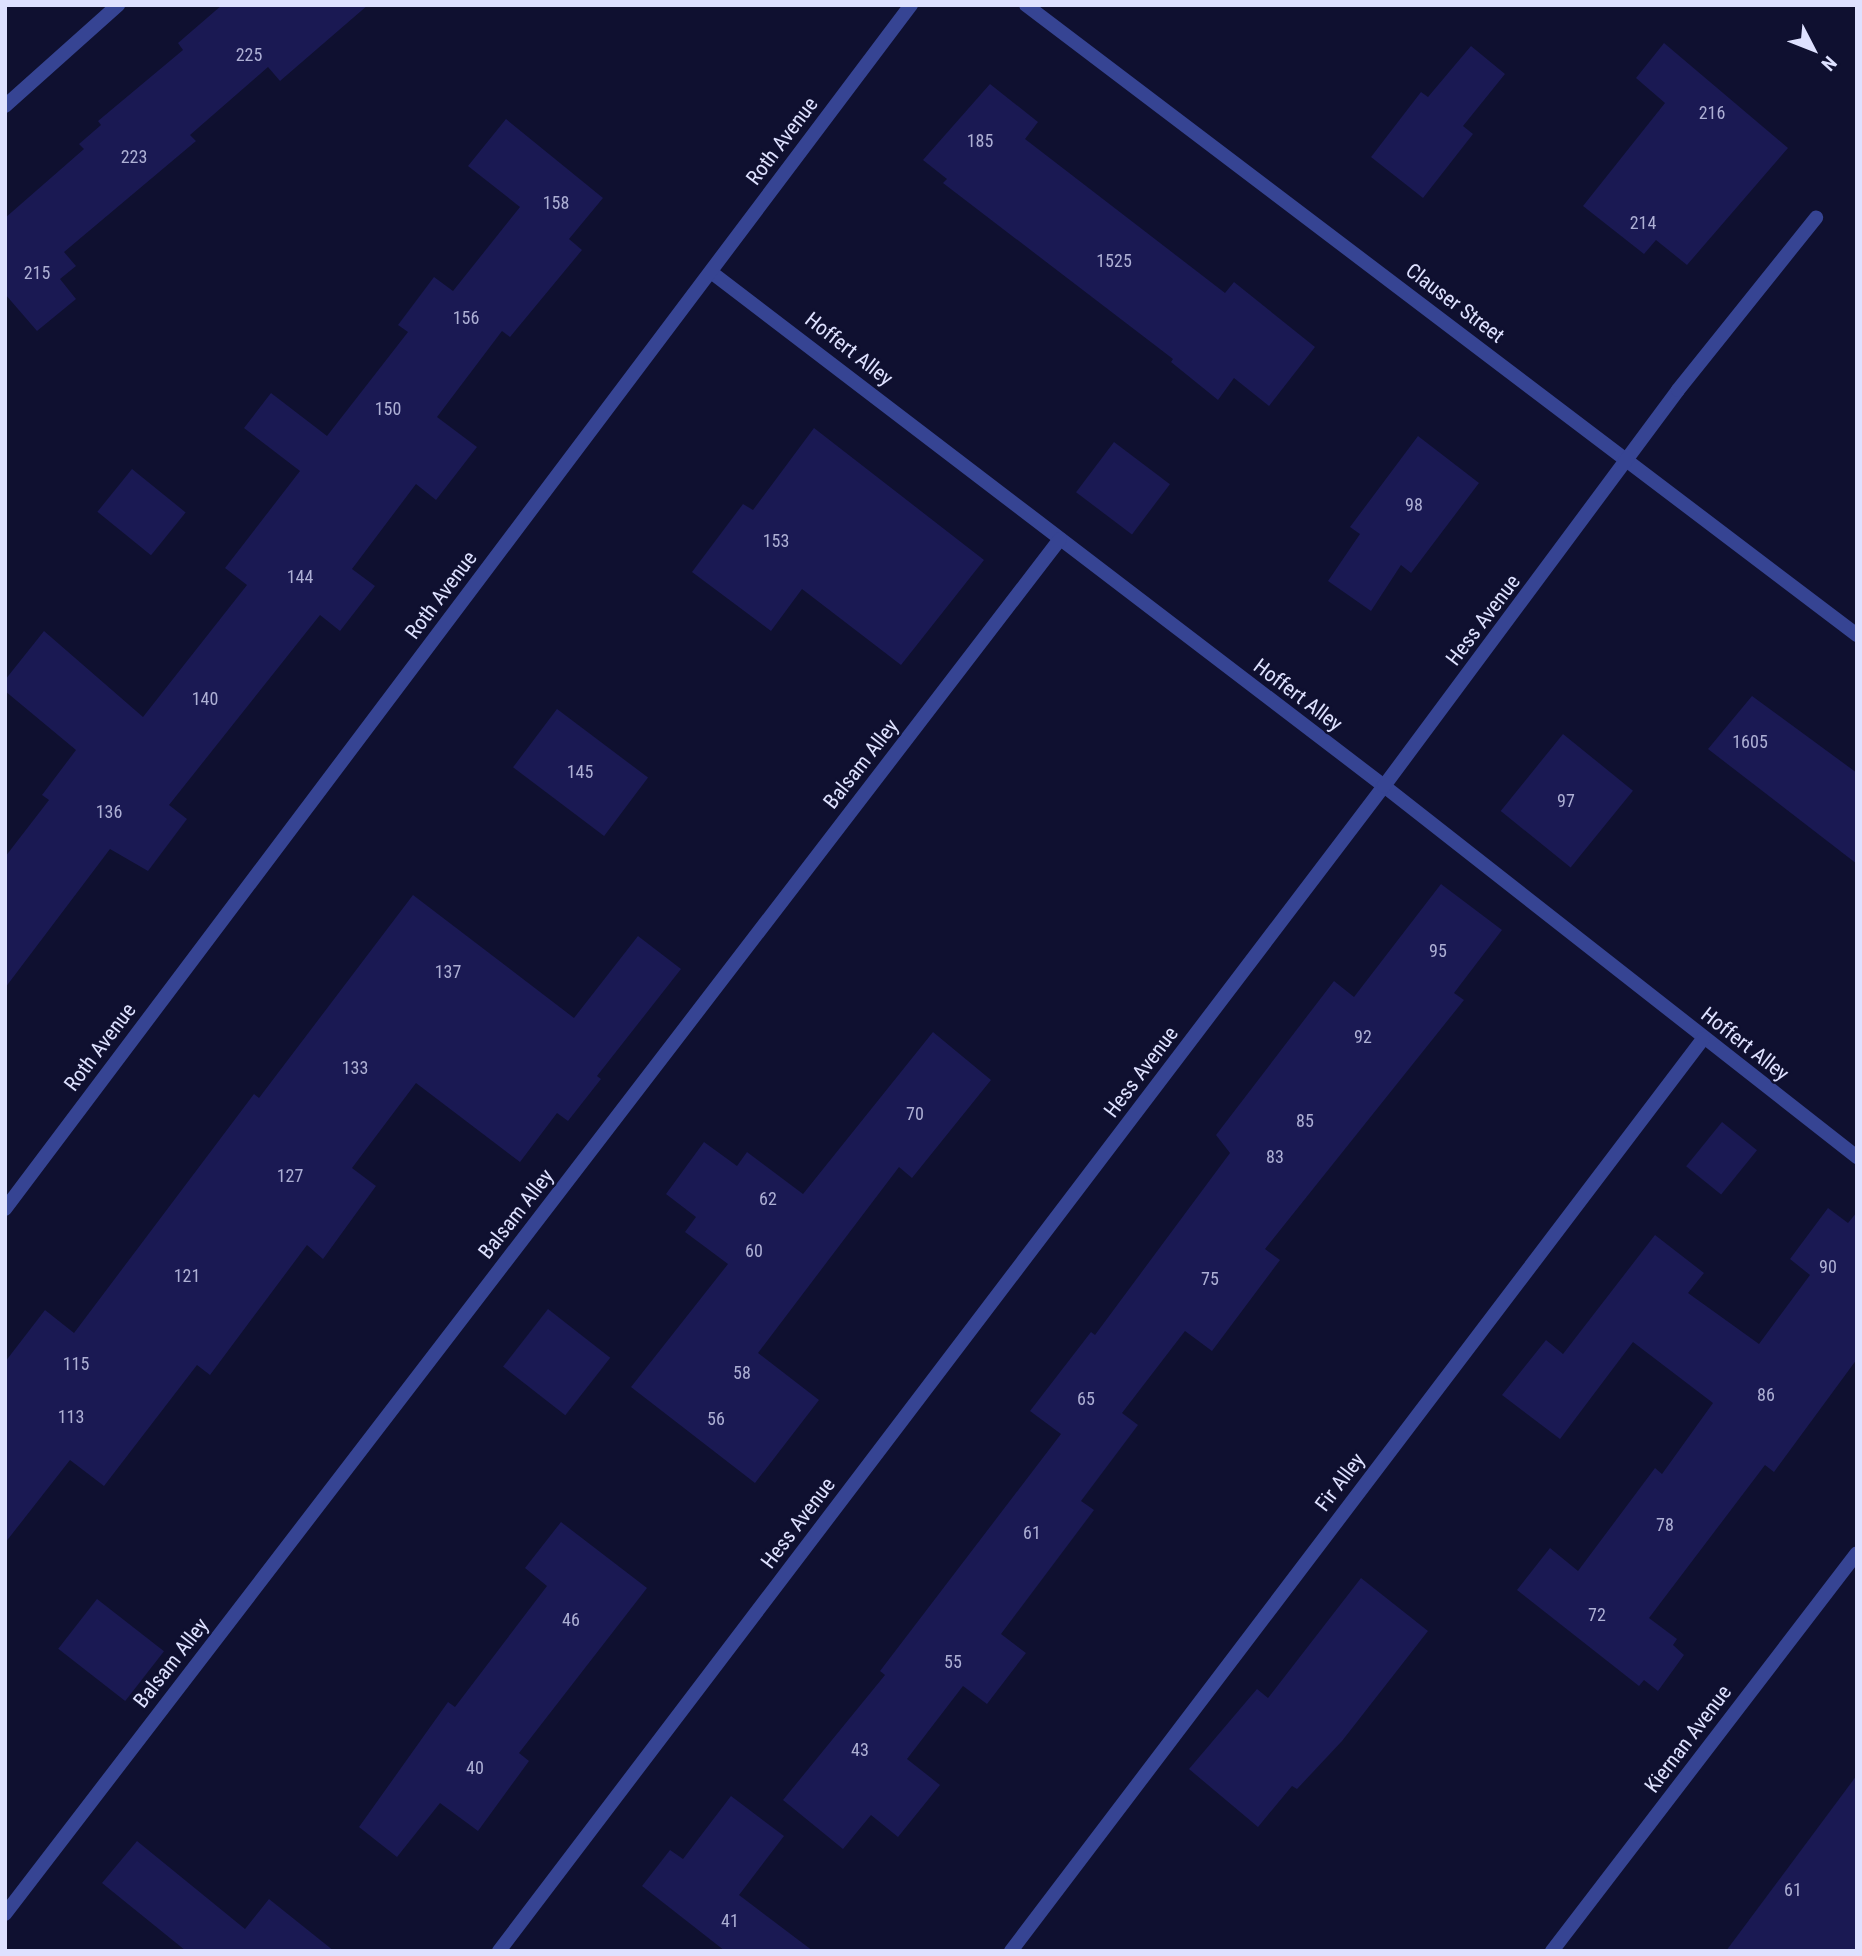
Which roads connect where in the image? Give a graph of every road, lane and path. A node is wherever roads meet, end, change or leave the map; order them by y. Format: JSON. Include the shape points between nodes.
{"nodes":[{"id":1,"x":118,"y":5,"type":"edge"},
{"id":2,"x":911,"y":5,"type":"edge"},
{"id":3,"x":1026,"y":5,"type":"edge"},
{"id":4,"x":5,"y":106,"type":"edge"},
{"id":5,"x":1816,"y":218,"type":"dead end"},
{"id":6,"x":711,"y":272,"type":"junction"},
{"id":7,"x":1629,"y":461,"type":"junction"},
{"id":8,"x":1060,"y":539,"type":"junction"},
{"id":9,"x":1857,"y":635,"type":"edge"},
{"id":10,"x":1384,"y":786,"type":"junction"},
{"id":11,"x":1703,"y":1039,"type":"junction"},
{"id":12,"x":1857,"y":1157,"type":"edge"},
{"id":13,"x":5,"y":1209,"type":"edge"},
{"id":14,"x":1857,"y":1553,"type":"edge"},
{"id":15,"x":5,"y":1913,"type":"edge"},
{"id":16,"x":499,"y":1951,"type":"edge"},
{"id":17,"x":1012,"y":1951,"type":"edge"},
{"id":18,"x":1552,"y":1951,"type":"edge"}],
"edges":[{"from":1,"to":4,"type":"street"},
{"from":2,"to":6,"type":"street","name":"Roth Avenue"},
{"from":3,"to":7,"type":"street","name":"Clauser Street"},
{"from":5,"to":7,"type":"street","name":"Hess Avenue","via":[[1678,390]]},
{"from":6,"to":8,"type":"street","name":"Hoffert Alley"},
{"from":6,"to":13,"type":"street","name":"Roth Avenue"},
{"from":7,"to":9,"type":"street","name":"Clauser Street"},
{"from":7,"to":10,"type":"street","name":"Hess Avenue"},
{"from":8,"to":10,"type":"street","name":"Hoffert Alley"},
{"from":8,"to":15,"type":"street","name":"Balsam Alley"},
{"from":10,"to":11,"type":"street","name":"Hoffert Alley"},
{"from":10,"to":16,"type":"street","name":"Hess Avenue"},
{"from":11,"to":12,"type":"street","name":"Hoffert Alley"},
{"from":11,"to":17,"type":"street","name":"Fir Alley"},
{"from":14,"to":18,"type":"street","name":"Kiernan Avenue"}]}
